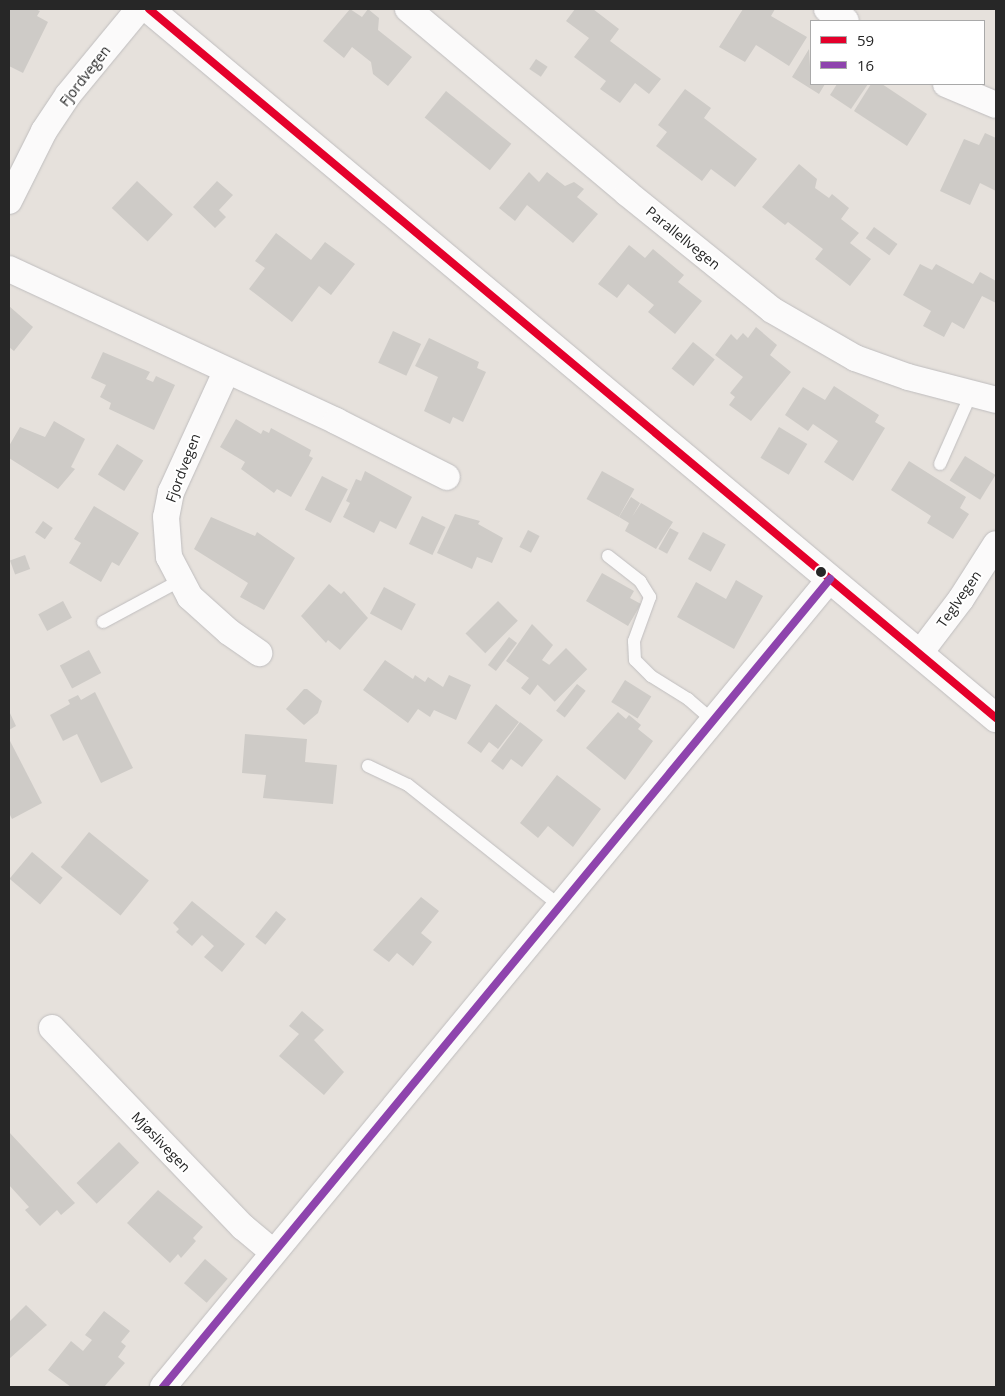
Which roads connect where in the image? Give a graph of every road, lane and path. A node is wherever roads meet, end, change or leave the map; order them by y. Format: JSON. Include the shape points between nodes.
{"nodes":[{"id":1,"x":139,"y":9,"type":"edge"},
{"id":2,"x":149,"y":9,"type":"edge"},
{"id":3,"x":408,"y":9,"type":"edge"},
{"id":4,"x":827,"y":9,"type":"edge"},
{"id":5,"x":844,"y":20,"type":"edge"},
{"id":6,"x":948,"y":85,"type":"edge"},
{"id":7,"x":996,"y":105,"type":"edge"},
{"id":8,"x":9,"y":201,"type":"edge"},
{"id":9,"x":9,"y":269,"type":"edge"},
{"id":10,"x":226,"y":372,"type":"junction"},
{"id":11,"x":971,"y":394,"type":"junction"},
{"id":12,"x":996,"y":400,"type":"edge"},
{"id":13,"x":940,"y":464,"type":"dead end"},
{"id":14,"x":447,"y":477,"type":"dead end"},
{"id":15,"x":996,"y":544,"type":"edge"},
{"id":16,"x":608,"y":556,"type":"dead end"},
{"id":17,"x":830,"y":579,"type":"junction"},
{"id":18,"x":179,"y":581,"type":"junction"},
{"id":19,"x":103,"y":622,"type":"dead end"},
{"id":20,"x":259,"y":653,"type":"dead end"},
{"id":21,"x":920,"y":653,"type":"junction"},
{"id":22,"x":996,"y":718,"type":"edge"},
{"id":23,"x":713,"y":721,"type":"junction"},
{"id":24,"x":368,"y":766,"type":"dead end"},
{"id":25,"x":560,"y":906,"type":"junction"},
{"id":26,"x":52,"y":1028,"type":"dead end"},
{"id":27,"x":273,"y":1252,"type":"junction"},
{"id":28,"x":163,"y":1387,"type":"edge"}],
"edges":[{"from":1,"to":8,"type":"street","name":"Fjordvegen","via":[[68,95],[44,131]]},
{"from":2,"to":17,"type":"main road"},
{"from":3,"to":11,"type":"street","name":"Parallellvegen","via":[[772,310],[855,358]]},
{"from":4,"to":5,"type":"street"},
{"from":6,"to":7,"type":"street"},
{"from":9,"to":10,"type":"street"},
{"from":10,"to":14,"type":"street","via":[[336,421]]},
{"from":10,"to":18,"type":"street","name":"Fjordvegen","via":[[172,492],[166,517],[169,557]]},
{"from":11,"to":12,"type":"street","name":"Parallellvegen"},
{"from":11,"to":13,"type":"lane"},
{"from":15,"to":21,"type":"street","name":"Teglvegen","via":[[961,599]]},
{"from":16,"to":23,"type":"lane","via":[[640,582],[650,597],[634,641],[635,660],[651,676],[688,699]]},
{"from":17,"to":21,"type":"main road"},
{"from":17,"to":23,"type":"street"},
{"from":18,"to":19,"type":"lane"},
{"from":18,"to":20,"type":"street","name":"Fjordvegen","via":[[205,612]]},
{"from":21,"to":22,"type":"main road"},
{"from":23,"to":25,"type":"street"},
{"from":24,"to":25,"type":"lane","via":[[408,785]]},
{"from":25,"to":27,"type":"street"},
{"from":26,"to":27,"type":"street","name":"Mjøslivegen","via":[[243,1227]]},
{"from":27,"to":28,"type":"street"}]}
